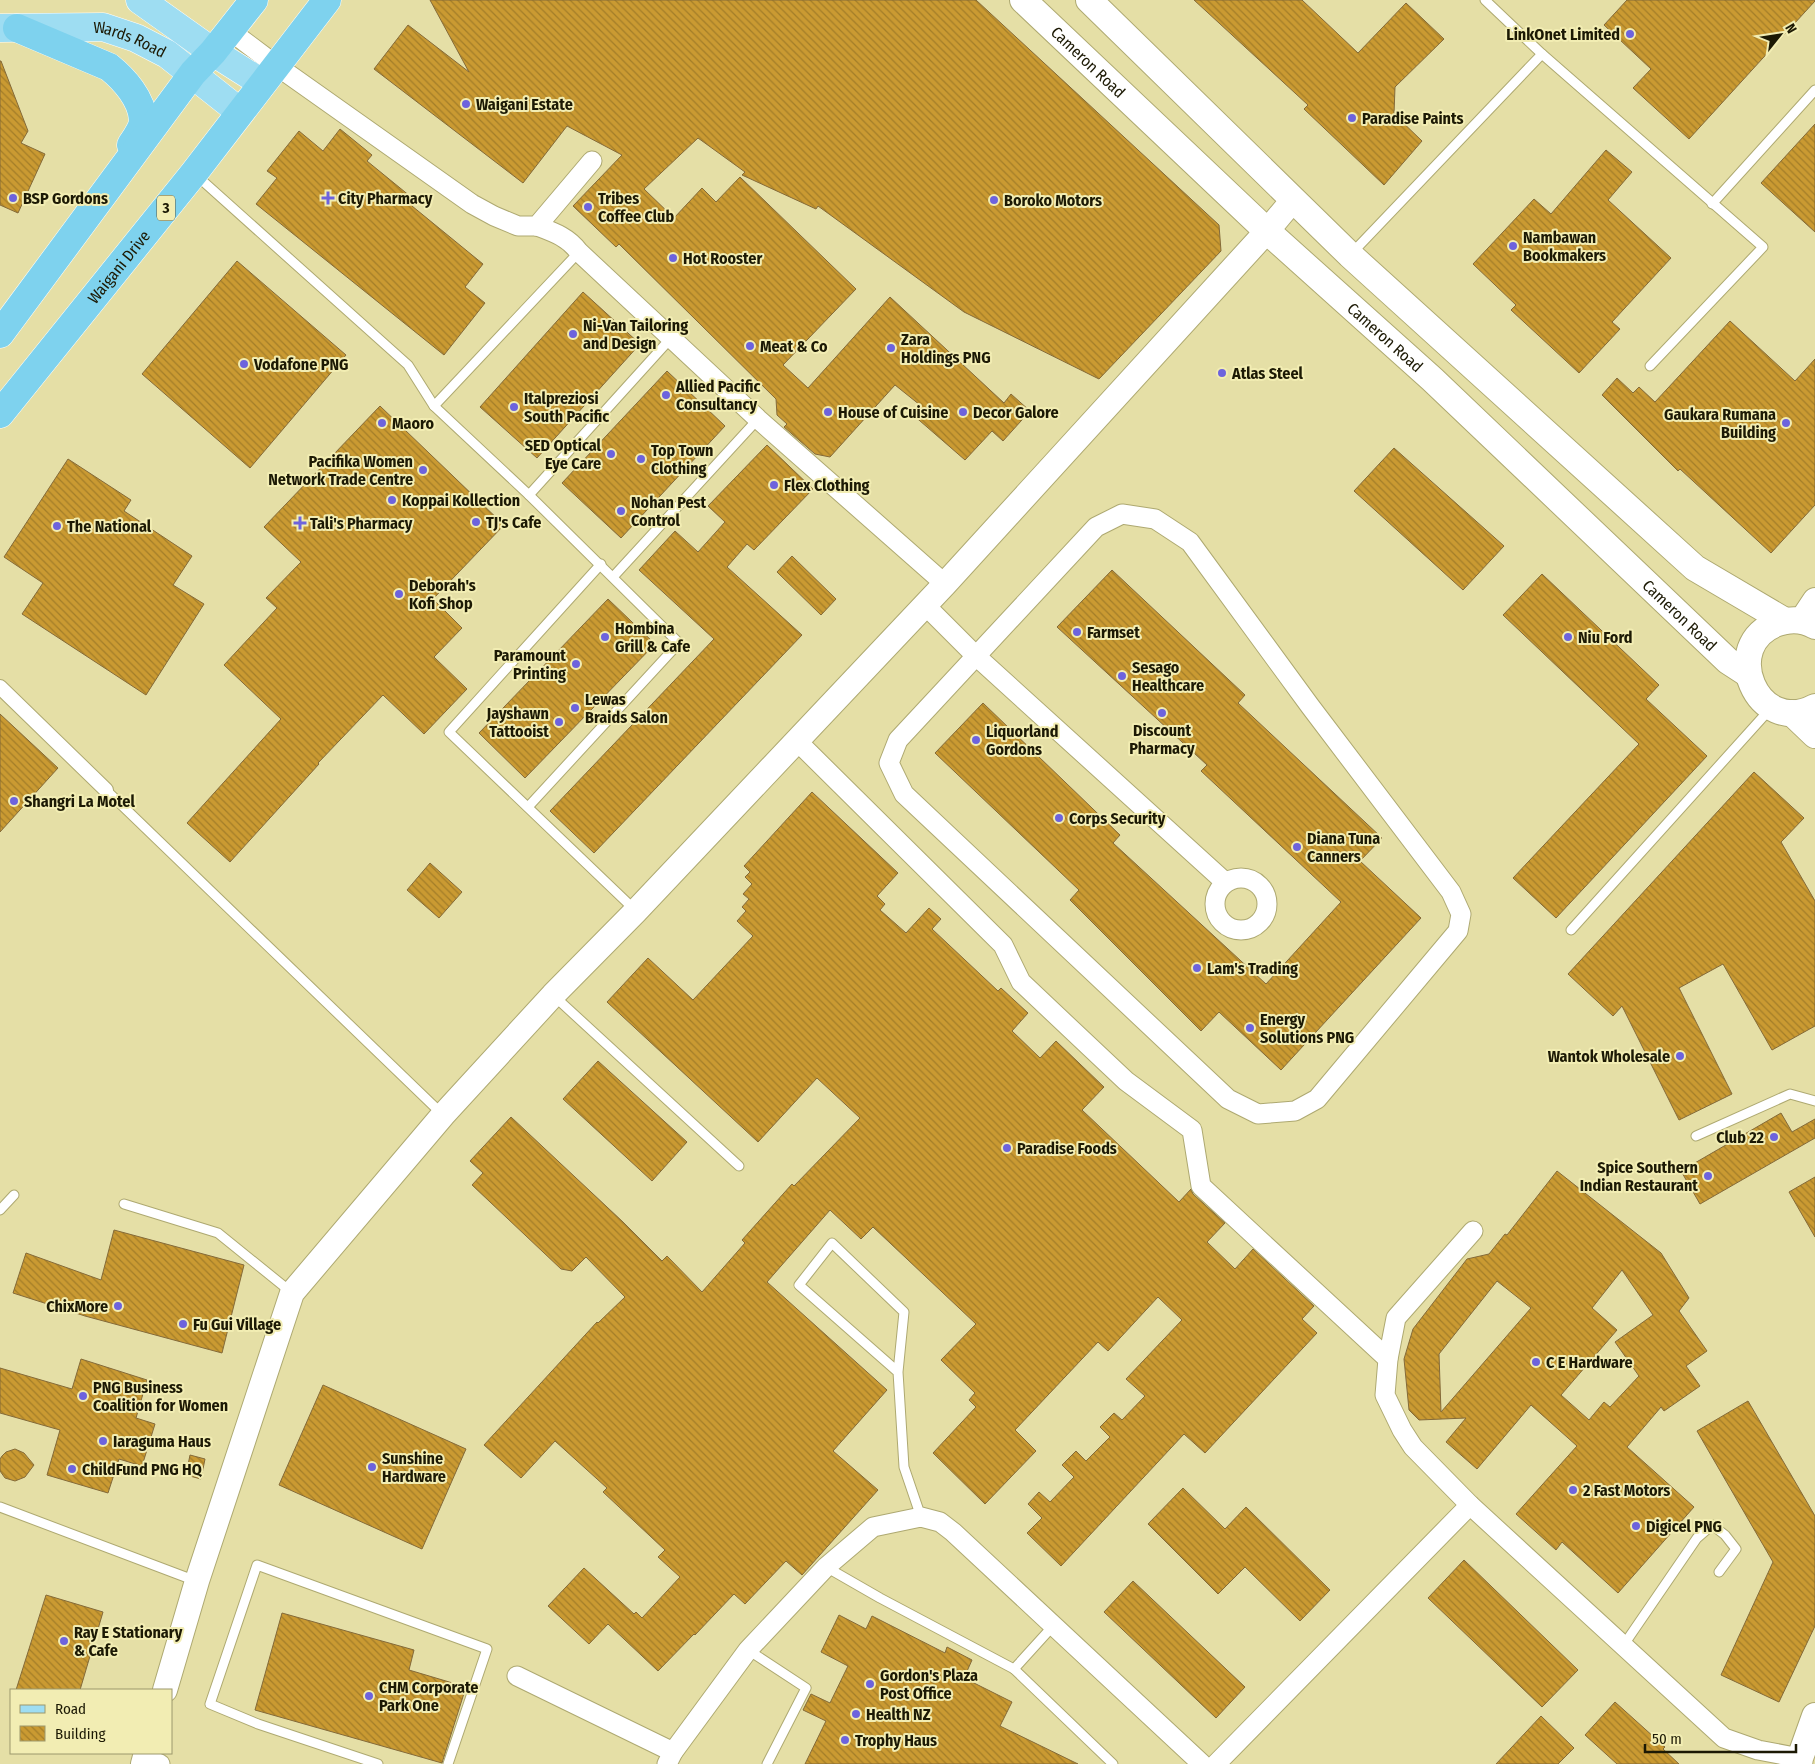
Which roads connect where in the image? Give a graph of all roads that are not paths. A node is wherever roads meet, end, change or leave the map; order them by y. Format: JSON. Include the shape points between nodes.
{"nodes":[{"id":1,"x":140,"y":0,"type":"edge"},
{"id":2,"x":254,"y":0,"type":"edge"},
{"id":3,"x":327,"y":0,"type":"edge"},
{"id":4,"x":1023,"y":0,"type":"edge"},
{"id":5,"x":1089,"y":0,"type":"edge"},
{"id":6,"x":1485,"y":0,"type":"edge"},
{"id":7,"x":8,"y":28,"type":"edge"},
{"id":8,"x":230,"y":30,"type":"junction"},
{"id":9,"x":213,"y":52,"type":"junction"},
{"id":10,"x":1542,"y":54,"type":"junction"},
{"id":11,"x":193,"y":74,"type":"junction"},
{"id":12,"x":270,"y":75,"type":"junction"},
{"id":13,"x":1815,"y":90,"type":"edge"},
{"id":14,"x":240,"y":112,"type":"junction"},
{"id":15,"x":592,"y":161,"type":"dead end"},
{"id":16,"x":194,"y":173,"type":"junction"},
{"id":17,"x":108,"y":186,"type":"junction"},
{"id":18,"x":1293,"y":200,"type":"junction"},
{"id":19,"x":1712,"y":204,"type":"junction"},
{"id":20,"x":537,"y":226,"type":"junction"},
{"id":21,"x":1267,"y":231,"type":"junction"},
{"id":22,"x":579,"y":252,"type":"junction"},
{"id":23,"x":1350,"y":255,"type":"junction"},
{"id":24,"x":0,"y":334,"type":"edge"},
{"id":25,"x":671,"y":338,"type":"junction"},
{"id":26,"x":1650,"y":366,"type":"dead end"},
{"id":27,"x":434,"y":406,"type":"junction"},
{"id":28,"x":0,"y":414,"type":"edge"},
{"id":29,"x":758,"y":419,"type":"junction"},
{"id":30,"x":529,"y":495,"type":"junction"},
{"id":31,"x":601,"y":564,"type":"junction"},
{"id":32,"x":613,"y":577,"type":"junction"},
{"id":33,"x":945,"y":584,"type":"junction"},
{"id":34,"x":925,"y":605,"type":"junction"},
{"id":35,"x":1804,"y":617,"type":"edge"},
{"id":36,"x":976,"y":656,"type":"junction"},
{"id":37,"x":1748,"y":674,"type":"junction"},
{"id":38,"x":0,"y":687,"type":"edge"},
{"id":39,"x":1793,"y":710,"type":"edge"},
{"id":40,"x":1815,"y":734,"type":"edge"},
{"id":41,"x":796,"y":740,"type":"junction"},
{"id":42,"x":106,"y":790,"type":"joint"},
{"id":43,"x":528,"y":807,"type":"junction"},
{"id":44,"x":1225,"y":882,"type":"dead end"},
{"id":45,"x":636,"y":911,"type":"junction"},
{"id":46,"x":1571,"y":930,"type":"dead end"},
{"id":47,"x":553,"y":995,"type":"junction"},
{"id":48,"x":1815,"y":1101,"type":"edge"},
{"id":49,"x":443,"y":1115,"type":"junction"},
{"id":50,"x":1696,"y":1136,"type":"dead end"},
{"id":51,"x":740,"y":1166,"type":"dead end"},
{"id":52,"x":14,"y":1196,"type":"dead end"},
{"id":53,"x":124,"y":1204,"type":"dead end"},
{"id":54,"x":0,"y":1210,"type":"edge"},
{"id":55,"x":1473,"y":1231,"type":"dead end"},
{"id":56,"x":292,"y":1293,"type":"junction"},
{"id":57,"x":1388,"y":1358,"type":"junction"},
{"id":58,"x":898,"y":1372,"type":"junction"},
{"id":59,"x":1470,"y":1505,"type":"junction"},
{"id":60,"x":0,"y":1507,"type":"edge"},
{"id":61,"x":921,"y":1517,"type":"junction"},
{"id":62,"x":826,"y":1567,"type":"junction"},
{"id":63,"x":1719,"y":1572,"type":"dead end"},
{"id":64,"x":197,"y":1581,"type":"junction"},
{"id":65,"x":1053,"y":1626,"type":"junction"},
{"id":66,"x":1623,"y":1646,"type":"junction"},
{"id":67,"x":748,"y":1650,"type":"junction"},
{"id":68,"x":1014,"y":1669,"type":"junction"},
{"id":69,"x":517,"y":1676,"type":"dead end"},
{"id":70,"x":164,"y":1689,"type":"edge"},
{"id":71,"x":1815,"y":1716,"type":"edge"},
{"id":72,"x":670,"y":1758,"type":"edge"},
{"id":73,"x":1800,"y":1761,"type":"edge"},
{"id":74,"x":378,"y":1764,"type":"edge"},
{"id":75,"x":448,"y":1764,"type":"edge"},
{"id":76,"x":767,"y":1764,"type":"edge"},
{"id":77,"x":1113,"y":1764,"type":"edge"},
{"id":78,"x":1202,"y":1764,"type":"edge"},
{"id":79,"x":1216,"y":1764,"type":"edge"}],
"edges":[{"from":1,"to":9,"type":"main road","name":"Wards Road"},
{"from":2,"to":8,"type":"highway"},
{"from":3,"to":12,"type":"highway","name":"Waigani Drive","number":"3"},
{"from":4,"to":21,"type":"main road","name":"Cameron Road"},
{"from":5,"to":18,"type":"main road"},
{"from":6,"to":10,"type":"lane"},
{"from":7,"to":11,"type":"main road","name":"Wards Road","via":[[103,27],[136,38],[167,54]]},
{"from":7,"to":17,"type":"highway","via":[[109,67],[120,76],[138,103],[143,121]]},
{"from":8,"to":9,"type":"highway"},
{"from":8,"to":12,"type":"street"},
{"from":9,"to":11,"type":"highway"},
{"from":9,"to":12,"type":"main road","name":"Wards Road"},
{"from":10,"to":19,"type":"lane"},
{"from":10,"to":23,"type":"lane"},
{"from":11,"to":14,"type":"main road","name":"Wards Road"},
{"from":11,"to":17,"type":"highway"},
{"from":12,"to":14,"type":"highway","name":"Waigani Drive","number":"3"},
{"from":12,"to":20,"type":"street","via":[[472,204],[518,226]]},
{"from":13,"to":19,"type":"lane"},
{"from":14,"to":16,"type":"highway","name":"Waigani Drive","number":"3"},
{"from":15,"to":20,"type":"street"},
{"from":16,"to":27,"type":"lane","via":[[408,365]]},
{"from":16,"to":28,"type":"highway","name":"Waigani Drive","number":"3"},
{"from":17,"to":24,"type":"highway"},
{"from":18,"to":21,"type":"street"},
{"from":18,"to":23,"type":"main road"},
{"from":19,"to":26,"type":"lane","via":[[1763,247]]},
{"from":20,"to":22,"type":"street","via":[[572,242]]},
{"from":21,"to":33,"type":"street"},
{"from":21,"to":37,"type":"main road","name":"Cameron Road","via":[[1432,379],[1728,662]]},
{"from":22,"to":25,"type":"street"},
{"from":22,"to":27,"type":"lane"},
{"from":23,"to":35,"type":"main road","via":[[1695,568]]},
{"from":25,"to":29,"type":"street"},
{"from":25,"to":30,"type":"lane"},
{"from":27,"to":30,"type":"lane"},
{"from":29,"to":32,"type":"lane"},
{"from":29,"to":33,"type":"street"},
{"from":30,"to":31,"type":"lane"},
{"from":31,"to":32,"type":"lane"},
{"from":31,"to":43,"type":"lane","via":[[449,732]]},
{"from":32,"to":43,"type":"lane","via":[[679,642]]},
{"from":33,"to":34,"type":"street"},
{"from":34,"to":36,"type":"street"},
{"from":34,"to":41,"type":"street"},
{"from":35,"to":37,"type":"main road","via":[[1771,626],[1760,634],[1752,646]]},
{"from":36,"to":36,"type":"street","via":[[1096,527],[1122,514],[1155,520],[1190,542],[1451,892],[1461,914],[1458,931],[1316,1099],[1295,1111],[1258,1114],[1228,1099],[904,794],[889,763],[898,740]]},
{"from":36,"to":44,"type":"street"},
{"from":37,"to":39,"type":"main road","via":[[1760,699]]},
{"from":38,"to":42,"type":"street"},
{"from":39,"to":40,"type":"main road"},
{"from":39,"to":46,"type":"lane"},
{"from":41,"to":45,"type":"street"},
{"from":41,"to":57,"type":"street","via":[[1003,945],[1021,982],[1126,1081],[1192,1130],[1200,1186]]},
{"from":42,"to":49,"type":"lane"},
{"from":43,"to":45,"type":"lane"},
{"from":45,"to":47,"type":"street"},
{"from":47,"to":49,"type":"street"},
{"from":47,"to":51,"type":"lane"},
{"from":48,"to":50,"type":"lane","via":[[1790,1094]]},
{"from":49,"to":56,"type":"street"},
{"from":52,"to":54,"type":"lane"},
{"from":53,"to":56,"type":"lane","via":[[218,1234]]},
{"from":55,"to":57,"type":"street","via":[[1396,1318]]},
{"from":56,"to":64,"type":"street"},
{"from":57,"to":59,"type":"street","via":[[1385,1395],[1402,1430],[1413,1447]]},
{"from":58,"to":58,"type":"lane","via":[[904,1312],[832,1243],[799,1285]]},
{"from":58,"to":61,"type":"lane","via":[[904,1467]]},
{"from":59,"to":66,"type":"street"},
{"from":59,"to":79,"type":"street"},
{"from":60,"to":64,"type":"lane"},
{"from":61,"to":62,"type":"street","via":[[873,1527]]},
{"from":61,"to":65,"type":"street","via":[[940,1522],[953,1532]]},
{"from":62,"to":67,"type":"street"},
{"from":62,"to":68,"type":"lane"},
{"from":63,"to":66,"type":"lane","via":[[1736,1549],[1712,1525],[1697,1538]]},
{"from":64,"to":70,"type":"street"},
{"from":65,"to":68,"type":"lane"},
{"from":65,"to":78,"type":"street"},
{"from":66,"to":73,"type":"street","via":[[1724,1738]]},
{"from":67,"to":72,"type":"street"},
{"from":67,"to":76,"type":"lane","via":[[806,1688]]},
{"from":68,"to":77,"type":"lane"},
{"from":69,"to":72,"type":"street"},
{"from":71,"to":73,"type":"main road"},
{"from":74,"to":75,"type":"lane","via":[[258,1724],[210,1704],[257,1566],[487,1648]]}]}
